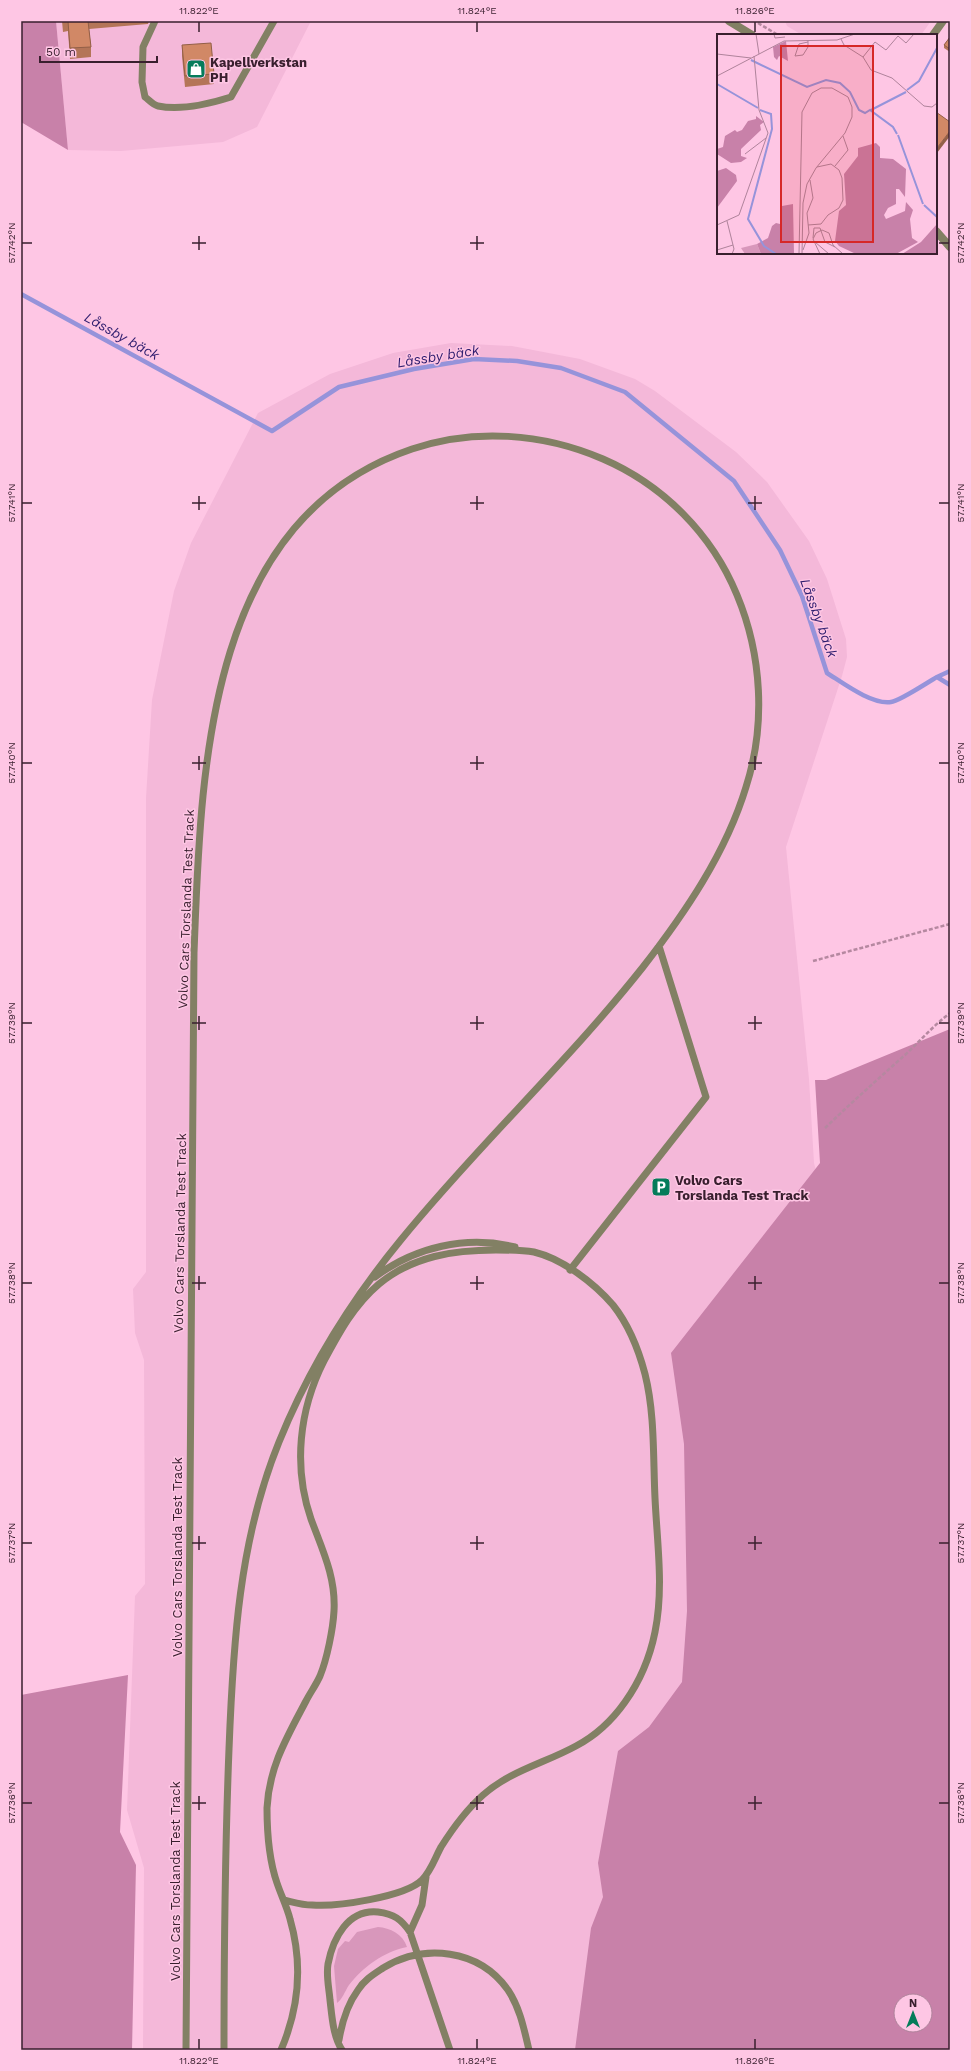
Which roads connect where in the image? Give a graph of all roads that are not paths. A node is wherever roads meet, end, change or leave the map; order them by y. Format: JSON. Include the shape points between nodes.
{"nodes":[{"id":1,"x":274,"y":21,"type":"edge"},
{"id":2,"x":730,"y":21,"type":"edge"},
{"id":3,"x":943,"y":21,"type":"edge"},
{"id":4,"x":154,"y":22,"type":"edge"},
{"id":5,"x":750,"y":34,"type":"edge"},
{"id":6,"x":934,"y":34,"type":"edge"},
{"id":7,"x":937,"y":232,"type":"edge"},
{"id":8,"x":950,"y":247,"type":"edge"},
{"id":9,"x":659,"y":946,"type":"junction"},
{"id":10,"x":530,"y":1251,"type":"junction"},
{"id":11,"x":570,"y":1270,"type":"junction"},
{"id":12,"x":364,"y":1286,"type":"junction"},
{"id":13,"x":426,"y":1877,"type":"junction"},
{"id":14,"x":284,"y":1900,"type":"junction"},
{"id":15,"x":410,"y":1932,"type":"junction"},
{"id":16,"x":417,"y":1954,"type":"junction"},
{"id":17,"x":340,"y":2048,"type":"edge"},
{"id":18,"x":186,"y":2050,"type":"edge"},
{"id":19,"x":224,"y":2050,"type":"edge"},
{"id":20,"x":281,"y":2050,"type":"edge"},
{"id":21,"x":450,"y":2050,"type":"edge"},
{"id":22,"x":529,"y":2050,"type":"edge"}],
"edges":[{"from":1,"to":4,"type":"lane","via":[[231,96],[208,105],[176,107],[156,106],[145,97],[142,82],[143,47]]},
{"from":2,"to":5,"type":"street"},
{"from":3,"to":6,"type":"street"},
{"from":7,"to":8,"type":"street"},
{"from":9,"to":11,"type":"lane","via":[[706,1097]]},
{"from":9,"to":12,"type":"lane","name":"Volvo Cars Torslanda Test Track","via":[[612,1006],[433,1202]]},
{"from":9,"to":18,"type":"lane","name":"Volvo Cars Torslanda Test Track","via":[[682,915],[713,863],[737,813],[755,752],[759,701],[753,643],[735,589],[722,564],[705,539],[666,498],[631,473],[593,454],[565,445],[511,436],[480,435],[452,438],[396,454],[346,480],[323,497],[289,534],[268,563],[252,595],[233,641],[225,669],[211,739],[201,810],[194,967]]},
{"from":10,"to":11,"type":"lane","name":"Volvo Cars Torslanda Test Track"},
{"from":10,"to":12,"type":"lane","name":"Volvo Cars Torslanda Test Track","via":[[481,1242],[443,1246],[414,1254],[398,1262]]},
{"from":10,"to":14,"type":"lane","name":"Volvo Cars Torslanda Test Track","via":[[454,1252],[430,1257],[399,1270],[374,1288],[354,1312],[342,1329],[315,1382],[302,1428],[299,1450],[300,1475],[304,1497],[330,1570],[334,1613],[320,1677],[273,1765],[267,1807],[270,1857]]},
{"from":11,"to":13,"type":"lane","name":"Volvo Cars Torslanda Test Track","via":[[594,1287],[613,1306],[630,1333],[645,1374],[651,1409],[660,1584],[654,1639],[642,1674],[616,1714],[580,1744],[492,1788],[458,1822],[439,1850]]},
{"from":12,"to":19,"type":"lane","name":"Volvo Cars Torslanda Test Track","via":[[318,1359],[281,1436],[262,1491],[245,1560],[232,1659],[225,1845]]},
{"from":13,"to":14,"type":"lane","via":[[402,1892],[372,1898],[314,1906]]},
{"from":13,"to":15,"type":"lane","via":[[422,1905]]},
{"from":14,"to":20,"type":"lane","name":"Volvo Cars Torslanda Test Track","via":[[298,1960],[299,1982],[293,2019]]},
{"from":15,"to":16,"type":"lane"},
{"from":15,"to":17,"type":"lane","via":[[395,1916],[375,1912],[364,1913],[346,1923],[339,1934],[328,1964],[328,1982],[332,2017]]},
{"from":16,"to":17,"type":"lane","via":[[395,1961],[372,1975],[358,1989],[342,2023]]},
{"from":16,"to":21,"type":"lane"},
{"from":16,"to":22,"type":"lane","via":[[441,1953],[460,1956],[477,1963],[496,1978],[508,1991],[517,2008]]}]}
